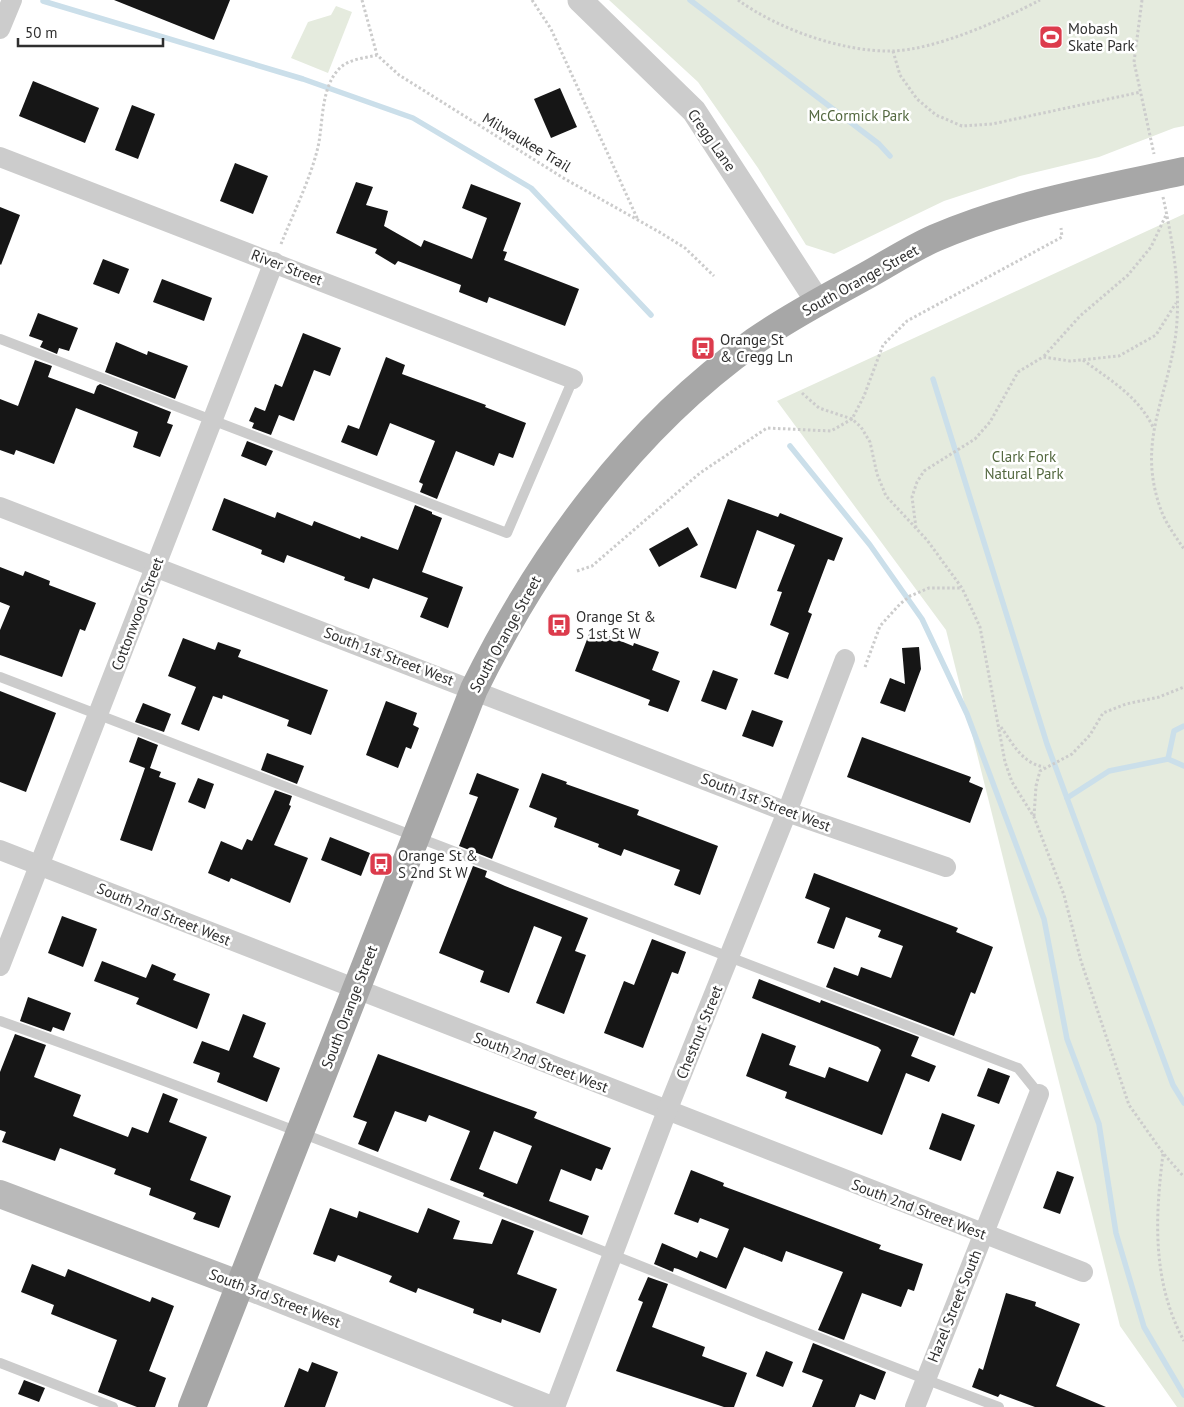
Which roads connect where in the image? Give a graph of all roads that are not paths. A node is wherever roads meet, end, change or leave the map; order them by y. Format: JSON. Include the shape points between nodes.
{"nodes":[{"id":1,"x":12,"y":0,"type":"edge"},
{"id":2,"x":580,"y":0,"type":"edge"},
{"id":3,"x":0,"y":29,"type":"edge"},
{"id":4,"x":0,"y":157,"type":"edge"},
{"id":5,"x":1184,"y":171,"type":"edge"},
{"id":6,"x":278,"y":253,"type":"junction"},
{"id":7,"x":818,"y":302,"type":"junction"},
{"id":8,"x":0,"y":339,"type":"edge"},
{"id":9,"x":573,"y":379,"type":"joint"},
{"id":10,"x":212,"y":422,"type":"junction"},
{"id":11,"x":0,"y":507,"type":"edge"},
{"id":12,"x":155,"y":567,"type":"junction"},
{"id":13,"x":846,"y":659,"type":"dead end"},
{"id":14,"x":0,"y":677,"type":"edge"},
{"id":15,"x":474,"y":689,"type":"junction"},
{"id":16,"x":98,"y":715,"type":"junction"},
{"id":17,"x":787,"y":812,"type":"junction"},
{"id":18,"x":416,"y":836,"type":"junction"},
{"id":19,"x":0,"y":850,"type":"edge"},
{"id":20,"x":40,"y":865,"type":"junction"},
{"id":21,"x":946,"y":867,"type":"dead end"},
{"id":22,"x":728,"y":958,"type":"junction"},
{"id":23,"x":0,"y":966,"type":"edge"},
{"id":24,"x":356,"y":990,"type":"junction"},
{"id":25,"x":0,"y":1021,"type":"edge"},
{"id":26,"x":1039,"y":1094,"type":"joint"},
{"id":27,"x":667,"y":1111,"type":"junction"},
{"id":28,"x":300,"y":1134,"type":"junction"},
{"id":29,"x":0,"y":1194,"type":"edge"},
{"id":30,"x":983,"y":1234,"type":"junction"},
{"id":31,"x":612,"y":1255,"type":"junction"},
{"id":32,"x":1083,"y":1272,"type":"dead end"},
{"id":33,"x":241,"y":1284,"type":"junction"},
{"id":34,"x":0,"y":1363,"type":"edge"},
{"id":35,"x":925,"y":1380,"type":"junction"},
{"id":36,"x":113,"y":1407,"type":"edge"},
{"id":37,"x":192,"y":1407,"type":"edge"},
{"id":38,"x":548,"y":1407,"type":"edge"},
{"id":39,"x":555,"y":1407,"type":"edge"},
{"id":40,"x":915,"y":1407,"type":"edge"},
{"id":41,"x":999,"y":1407,"type":"edge"}],
"edges":[{"from":1,"to":3,"type":"street"},
{"from":2,"to":7,"type":"street","name":"Cregg Lane","via":[[694,111]]},
{"from":4,"to":6,"type":"street","name":"River Street"},
{"from":5,"to":7,"type":"main road","name":"South Orange Street","via":[[1032,205],[935,239]]},
{"from":6,"to":9,"type":"street","name":"River Street"},
{"from":6,"to":10,"type":"street","name":"Cottonwood Street"},
{"from":7,"to":15,"type":"main road","name":"South Orange Street","via":[[755,341],[682,400],[646,436],[552,551]]},
{"from":8,"to":10,"type":"lane"},
{"from":9,"to":10,"type":"lane","via":[[507,533]]},
{"from":10,"to":12,"type":"street","name":"Cottonwood Street"},
{"from":11,"to":12,"type":"street","name":"South 1st Street West"},
{"from":12,"to":15,"type":"street","name":"South 1st Street West"},
{"from":12,"to":16,"type":"street","name":"Cottonwood Street"},
{"from":13,"to":17,"type":"street","name":"Chestnut Street"},
{"from":14,"to":16,"type":"lane"},
{"from":15,"to":17,"type":"street","name":"South 1st Street West"},
{"from":15,"to":18,"type":"main road","name":"South Orange Street"},
{"from":16,"to":18,"type":"lane"},
{"from":16,"to":20,"type":"street","name":"Cottonwood Street"},
{"from":17,"to":21,"type":"street","name":"South 1st Street West"},
{"from":17,"to":22,"type":"street","name":"Chestnut Street"},
{"from":18,"to":22,"type":"lane"},
{"from":18,"to":24,"type":"main road","name":"South Orange Street"},
{"from":19,"to":20,"type":"street","name":"South 2nd Street West"},
{"from":20,"to":23,"type":"street","name":"Cottonwood Street"},
{"from":20,"to":24,"type":"street","name":"South 2nd Street West"},
{"from":22,"to":26,"type":"lane","via":[[1018,1068]]},
{"from":22,"to":27,"type":"street","name":"Chestnut Street"},
{"from":24,"to":27,"type":"street","name":"South 2nd Street West"},
{"from":24,"to":28,"type":"main road","name":"South Orange Street"},
{"from":25,"to":28,"type":"lane"},
{"from":26,"to":30,"type":"street","name":"Hazel Street South"},
{"from":27,"to":30,"type":"street","name":"South 2nd Street West"},
{"from":27,"to":31,"type":"street","name":"Chestnut Street"},
{"from":28,"to":31,"type":"lane"},
{"from":28,"to":33,"type":"main road","name":"South Orange Street"},
{"from":29,"to":33,"type":"main road","name":"South 3rd Street West"},
{"from":30,"to":32,"type":"street","name":"South 2nd Street West"},
{"from":30,"to":35,"type":"street","name":"Hazel Street South"},
{"from":31,"to":35,"type":"lane"},
{"from":31,"to":39,"type":"street","name":"Chestnut Street"},
{"from":33,"to":37,"type":"main road","name":"South Orange Street"},
{"from":33,"to":38,"type":"street","name":"South 3rd Street West"},
{"from":34,"to":36,"type":"lane"},
{"from":35,"to":40,"type":"street","name":"Hazel Street South"},
{"from":35,"to":41,"type":"lane"}]}
